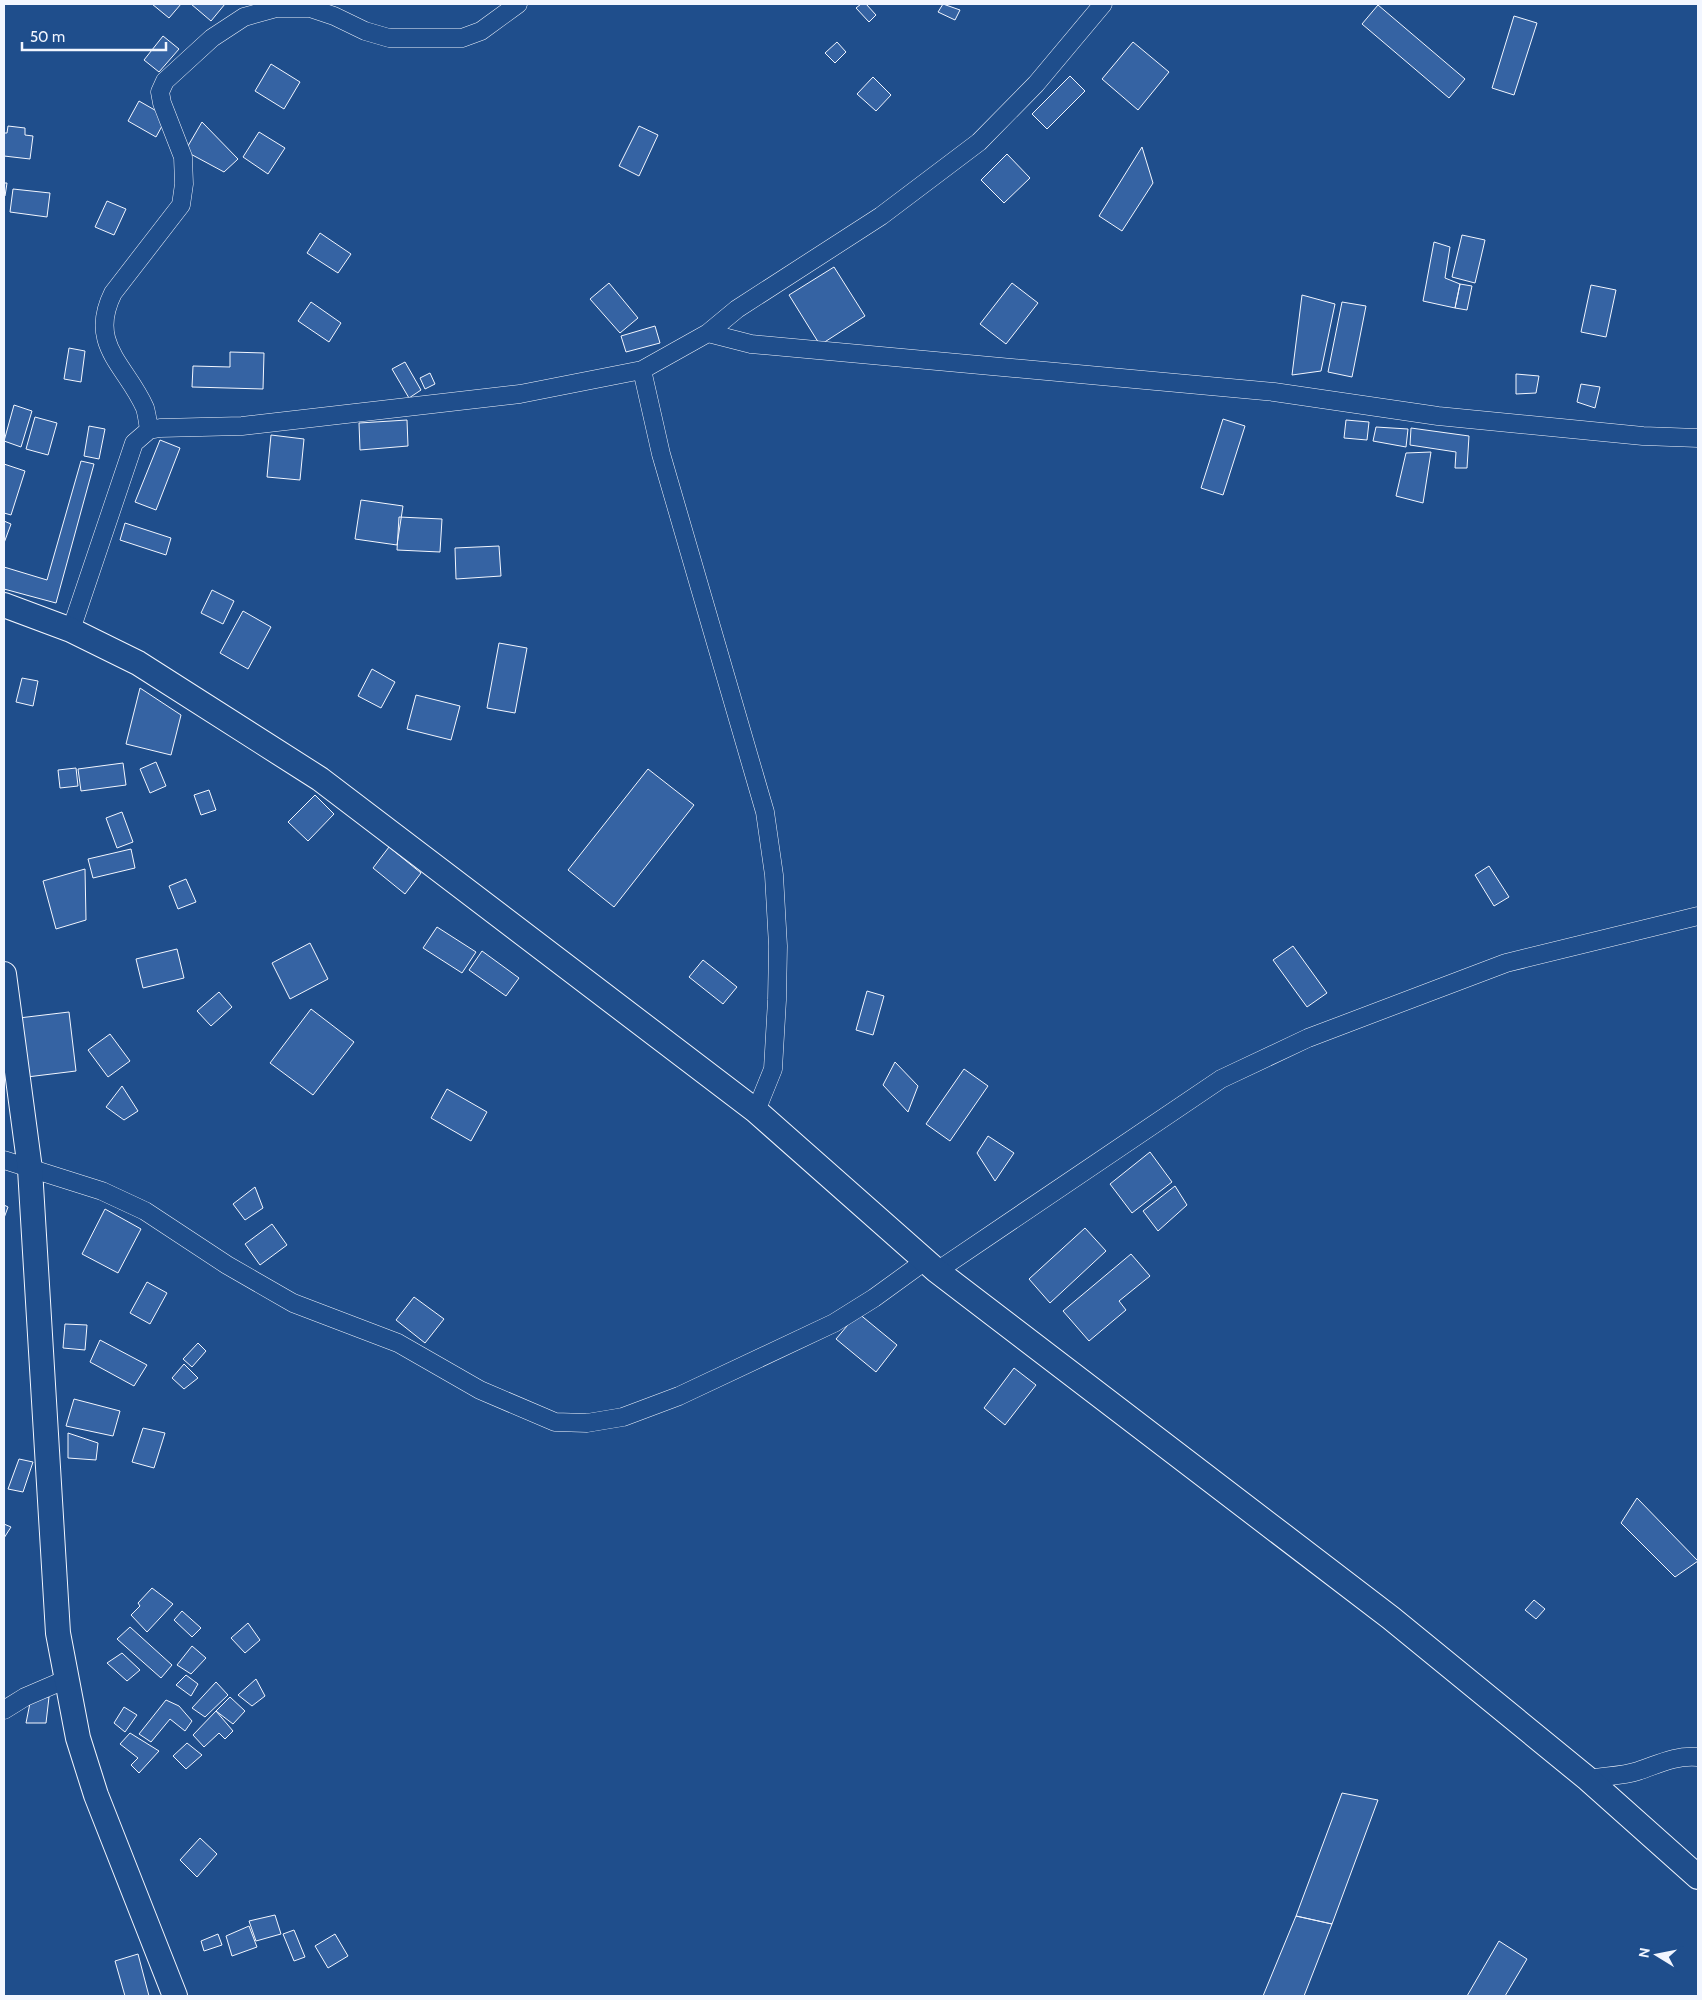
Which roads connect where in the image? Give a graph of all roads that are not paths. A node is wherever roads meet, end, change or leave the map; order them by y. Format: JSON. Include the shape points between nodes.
{"nodes":[{"id":1,"x":518,"y":4,"type":"edge"},
{"id":2,"x":1103,"y":4,"type":"edge"},
{"id":3,"x":708,"y":333,"type":"junction"},
{"id":4,"x":642,"y":370,"type":"junction"},
{"id":5,"x":149,"y":430,"type":"junction"},
{"id":6,"x":1698,"y":438,"type":"edge"},
{"id":7,"x":4,"y":605,"type":"edge"},
{"id":8,"x":71,"y":630,"type":"junction"},
{"id":9,"x":1698,"y":916,"type":"edge"},
{"id":10,"x":4,"y":974,"type":"edge"},
{"id":11,"x":756,"y":1111,"type":"junction"},
{"id":12,"x":4,"y":1160,"type":"edge"},
{"id":13,"x":30,"y":1169,"type":"junction"},
{"id":14,"x":931,"y":1266,"type":"junction"},
{"id":15,"x":67,"y":1679,"type":"junction"},
{"id":16,"x":4,"y":1710,"type":"edge"},
{"id":17,"x":1698,"y":1758,"type":"edge"},
{"id":18,"x":1588,"y":1779,"type":"junction"},
{"id":19,"x":1698,"y":1877,"type":"edge"},
{"id":20,"x":175,"y":1996,"type":"edge"}],
"edges":[{"from":1,"to":5,"type":"street","via":[[481,31],[462,38],[416,39],[389,38],[365,31],[310,8],[276,8],[244,17],[212,38],[165,81],[160,92],[162,103],[183,157],[181,205],[113,293],[105,309],[104,325],[116,364],[145,409]]},
{"from":2,"to":3,"type":"street","via":[[1036,84],[979,142],[881,216],[737,309]]},
{"from":3,"to":4,"type":"street"},
{"from":3,"to":6,"type":"street","via":[[751,344],[1274,392],[1438,416],[1643,436]]},
{"from":4,"to":5,"type":"street","via":[[520,394],[384,411],[242,426],[181,426]]},
{"from":4,"to":11,"type":"street","via":[[664,463],[765,812],[774,875],[777,1000],[774,1069]]},
{"from":5,"to":8,"type":"street","via":[[134,443]]},
{"from":7,"to":8,"type":"main road"},
{"from":8,"to":11,"type":"main road","via":[[138,663],[320,779]]},
{"from":9,"to":14,"type":"street","via":[[1506,963],[1308,1038],[1221,1079]]},
{"from":10,"to":13,"type":"main road"},
{"from":11,"to":14,"type":"main road"},
{"from":12,"to":13,"type":"street"},
{"from":13,"to":14,"type":"street","via":[[102,1191],[145,1211],[227,1265],[293,1303],[398,1343],[480,1390],[555,1422],[587,1423],[622,1417],[680,1396],[834,1323]]},
{"from":13,"to":15,"type":"main road","via":[[58,1633]]},
{"from":14,"to":18,"type":"main road","via":[[1390,1618]]},
{"from":15,"to":16,"type":"street"},
{"from":15,"to":20,"type":"main road","via":[[78,1738],[96,1795]]},
{"from":17,"to":18,"type":"street","via":[[1688,1756],[1662,1761],[1637,1771]]},
{"from":18,"to":19,"type":"main road"}]}
